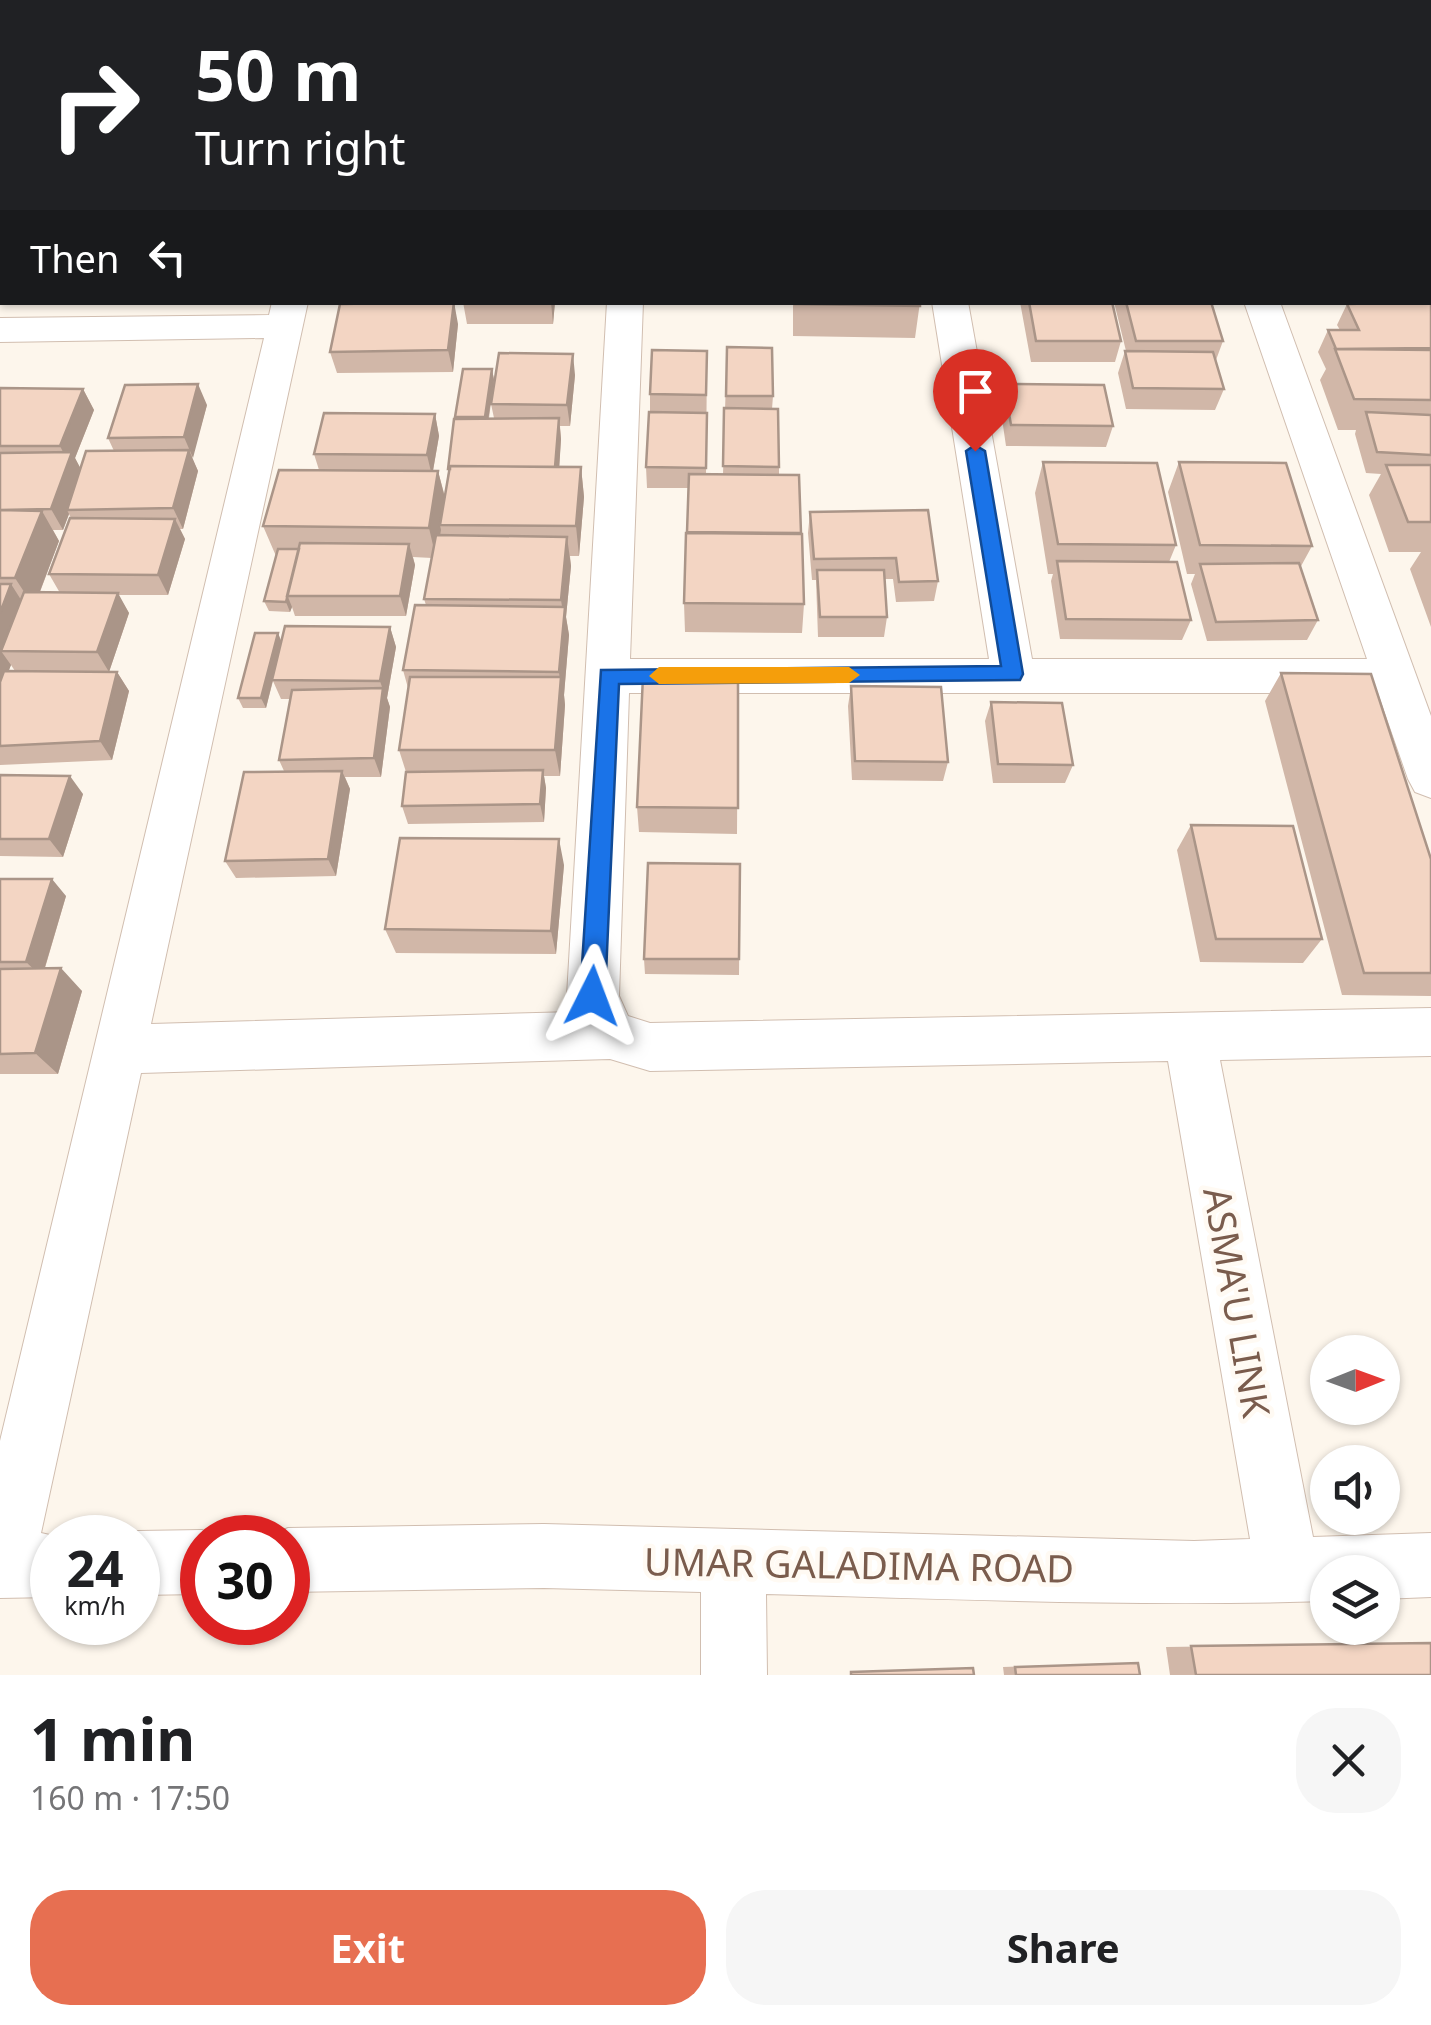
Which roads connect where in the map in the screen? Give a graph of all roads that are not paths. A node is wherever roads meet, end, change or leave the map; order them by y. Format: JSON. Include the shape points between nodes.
{"nodes":[{"id":1,"x":625,"y":305,"type":"edge"},
{"id":2,"x":950,"y":305,"type":"edge"},
{"id":3,"x":1263,"y":305,"type":"edge"},
{"id":4,"x":288,"y":314,"type":"edge"},
{"id":5,"x":0,"y":330,"type":"edge"},
{"id":6,"x":1012,"y":674,"type":"junction"},
{"id":7,"x":609,"y":676,"type":"junction"},
{"id":8,"x":1393,"y":676,"type":"junction"},
{"id":9,"x":1431,"y":779,"type":"edge"},
{"id":10,"x":1431,"y":1032,"type":"edge"},
{"id":11,"x":610,"y":1034,"type":"junction"},
{"id":12,"x":1189,"y":1034,"type":"junction"},
{"id":13,"x":120,"y":1049,"type":"junction"},
{"id":14,"x":310,"y":1560,"type":"edge"},
{"id":15,"x":733,"y":1560,"type":"junction"},
{"id":16,"x":1431,"y":1564,"type":"edge"},
{"id":17,"x":18,"y":1565,"type":"edge"},
{"id":18,"x":1287,"y":1570,"type":"junction"},
{"id":19,"x":734,"y":1675,"type":"edge"}],
"edges":[{"from":1,"to":7,"type":"street"},
{"from":2,"to":6,"type":"street"},
{"from":3,"to":8,"type":"street"},
{"from":4,"to":5,"type":"street"},
{"from":4,"to":13,"type":"street"},
{"from":6,"to":7,"type":"street"},
{"from":6,"to":8,"type":"street"},
{"from":7,"to":11,"type":"street","via":[[592,996]]},
{"from":8,"to":9,"type":"street"},
{"from":10,"to":12,"type":"street"},
{"from":11,"to":12,"type":"street","via":[[650,1047]]},
{"from":11,"to":13,"type":"street"},
{"from":12,"to":18,"type":"street","name":"ASMA'U LINK"},
{"from":13,"to":17,"type":"street"},
{"from":14,"to":15,"type":"street","name":"UMAR GALADIMA ROAD"},
{"from":15,"to":18,"type":"street","name":"UMAR GALADIMA ROAD"},
{"from":15,"to":19,"type":"street"},
{"from":16,"to":18,"type":"street","name":"UMAR GALADIMA ROAD"}]}
